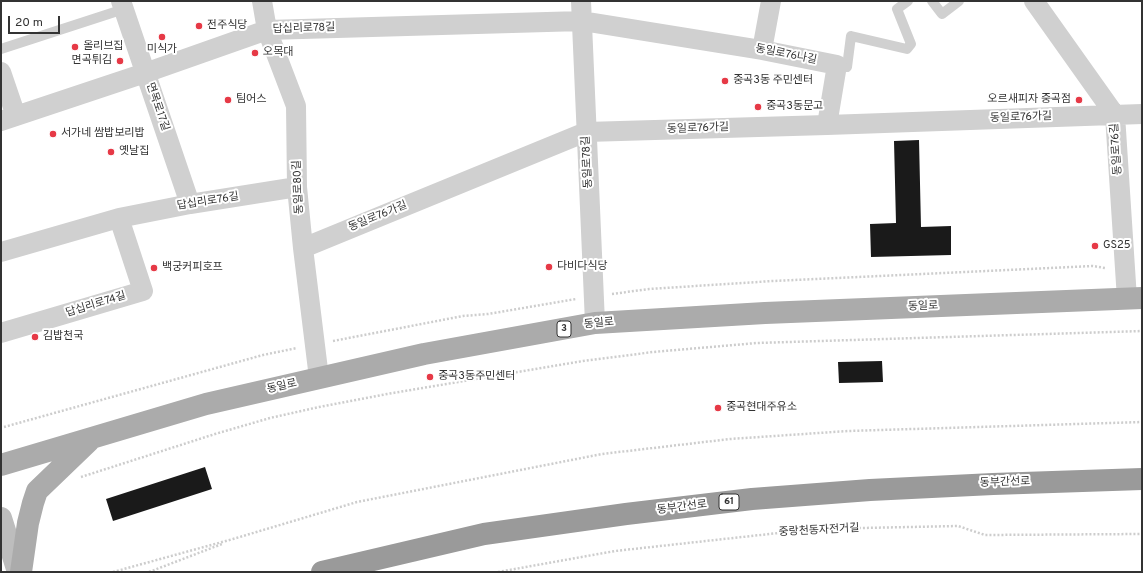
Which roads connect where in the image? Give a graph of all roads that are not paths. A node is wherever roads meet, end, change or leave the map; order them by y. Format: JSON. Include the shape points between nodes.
{"nodes":[{"id":1,"x":262,"y":1,"type":"edge"},
{"id":2,"x":581,"y":1,"type":"edge"},
{"id":3,"x":771,"y":1,"type":"edge"},
{"id":4,"x":908,"y":1,"type":"edge"},
{"id":5,"x":932,"y":1,"type":"edge"},
{"id":6,"x":959,"y":1,"type":"edge"},
{"id":7,"x":1034,"y":1,"type":"edge"},
{"id":8,"x":123,"y":5,"type":"edge"},
{"id":9,"x":582,"y":21,"type":"junction"},
{"id":10,"x":267,"y":30,"type":"junction"},
{"id":11,"x":1,"y":49,"type":"edge"},
{"id":12,"x":762,"y":50,"type":"junction"},
{"id":13,"x":837,"y":65,"type":"junction"},
{"id":14,"x":1,"y":72,"type":"edge"},
{"id":15,"x":145,"y":73,"type":"junction"},
{"id":16,"x":1142,"y":114,"type":"edge"},
{"id":17,"x":1115,"y":115,"type":"junction"},
{"id":18,"x":8,"y":118,"type":"edge"},
{"id":19,"x":827,"y":125,"type":"junction"},
{"id":20,"x":586,"y":132,"type":"junction"},
{"id":21,"x":297,"y":187,"type":"junction"},
{"id":22,"x":190,"y":204,"type":"junction"},
{"id":23,"x":119,"y":218,"type":"junction"},
{"id":24,"x":303,"y":248,"type":"junction"},
{"id":25,"x":1,"y":252,"type":"edge"},
{"id":26,"x":1135,"y":299,"type":"edge"},
{"id":27,"x":595,"y":323,"type":"junction"},
{"id":28,"x":1,"y":333,"type":"edge"},
{"id":29,"x":319,"y":378,"type":"junction"},
{"id":30,"x":91,"y":438,"type":"junction"},
{"id":31,"x":1,"y":465,"type":"edge"},
{"id":32,"x":1142,"y":479,"type":"edge"},
{"id":33,"x":1,"y":518,"type":"edge"},
{"id":34,"x":20,"y":572,"type":"edge"},
{"id":35,"x":322,"y":572,"type":"edge"}],
"edges":[{"from":1,"to":10,"type":"street","name":"동일로80길"},
{"from":2,"to":9,"type":"street","name":"동일로78길"},
{"from":3,"to":12,"type":"street"},
{"from":4,"to":13,"type":"lane","via":[[897,9],[911,44],[907,49],[851,36],[847,67]]},
{"from":5,"to":6,"type":"lane","via":[[942,14]]},
{"from":7,"to":17,"type":"street","name":"동일로76길"},
{"from":8,"to":11,"type":"lane","name":"면목로17길"},
{"from":8,"to":15,"type":"street","name":"면목로17길"},
{"from":9,"to":10,"type":"street","name":"답십리로78길"},
{"from":9,"to":12,"type":"street","name":"동일로76나길"},
{"from":9,"to":20,"type":"street","name":"동일로78길"},
{"from":10,"to":15,"type":"street","name":"답십리로78길"},
{"from":10,"to":21,"type":"street","name":"동일로80길","via":[[296,106]]},
{"from":12,"to":13,"type":"street","name":"동일로76나길"},
{"from":13,"to":19,"type":"street"},
{"from":14,"to":18,"type":"street","name":"답십리로78길"},
{"from":15,"to":18,"type":"street","name":"답십리로78길"},
{"from":15,"to":22,"type":"street","name":"면목로17길"},
{"from":16,"to":17,"type":"street","name":"동일로76가길"},
{"from":17,"to":19,"type":"street","name":"동일로76가길"},
{"from":17,"to":26,"type":"street","name":"동일로76길"},
{"from":19,"to":20,"type":"street","name":"동일로76가길"},
{"from":20,"to":24,"type":"street","name":"동일로76가길"},
{"from":20,"to":27,"type":"street","name":"동일로78길"},
{"from":21,"to":22,"type":"street","name":"답십리로76길"},
{"from":21,"to":24,"type":"street","name":"동일로80길"},
{"from":22,"to":23,"type":"street","name":"답십리로76길"},
{"from":23,"to":25,"type":"street","name":"답십리로76길"},
{"from":23,"to":28,"type":"street","name":"답십리로74길","via":[[143,291]]},
{"from":24,"to":29,"type":"street","name":"동일로80길"},
{"from":26,"to":27,"type":"main road","name":"동일로","number":"3"},
{"from":27,"to":29,"type":"main road","name":"동일로","number":"3","via":[[424,354]]},
{"from":29,"to":30,"type":"main road","name":"동일로","number":"3","via":[[206,404]]},
{"from":30,"to":31,"type":"main road","name":"동일로","number":"3"},
{"from":30,"to":34,"type":"main road","via":[[37,491],[28,523]]},
{"from":32,"to":35,"type":"highway","name":"동부간선로","number":"61","via":[[870,490],[752,499],[484,534]]},
{"from":33,"to":34,"type":"main road"}]}
